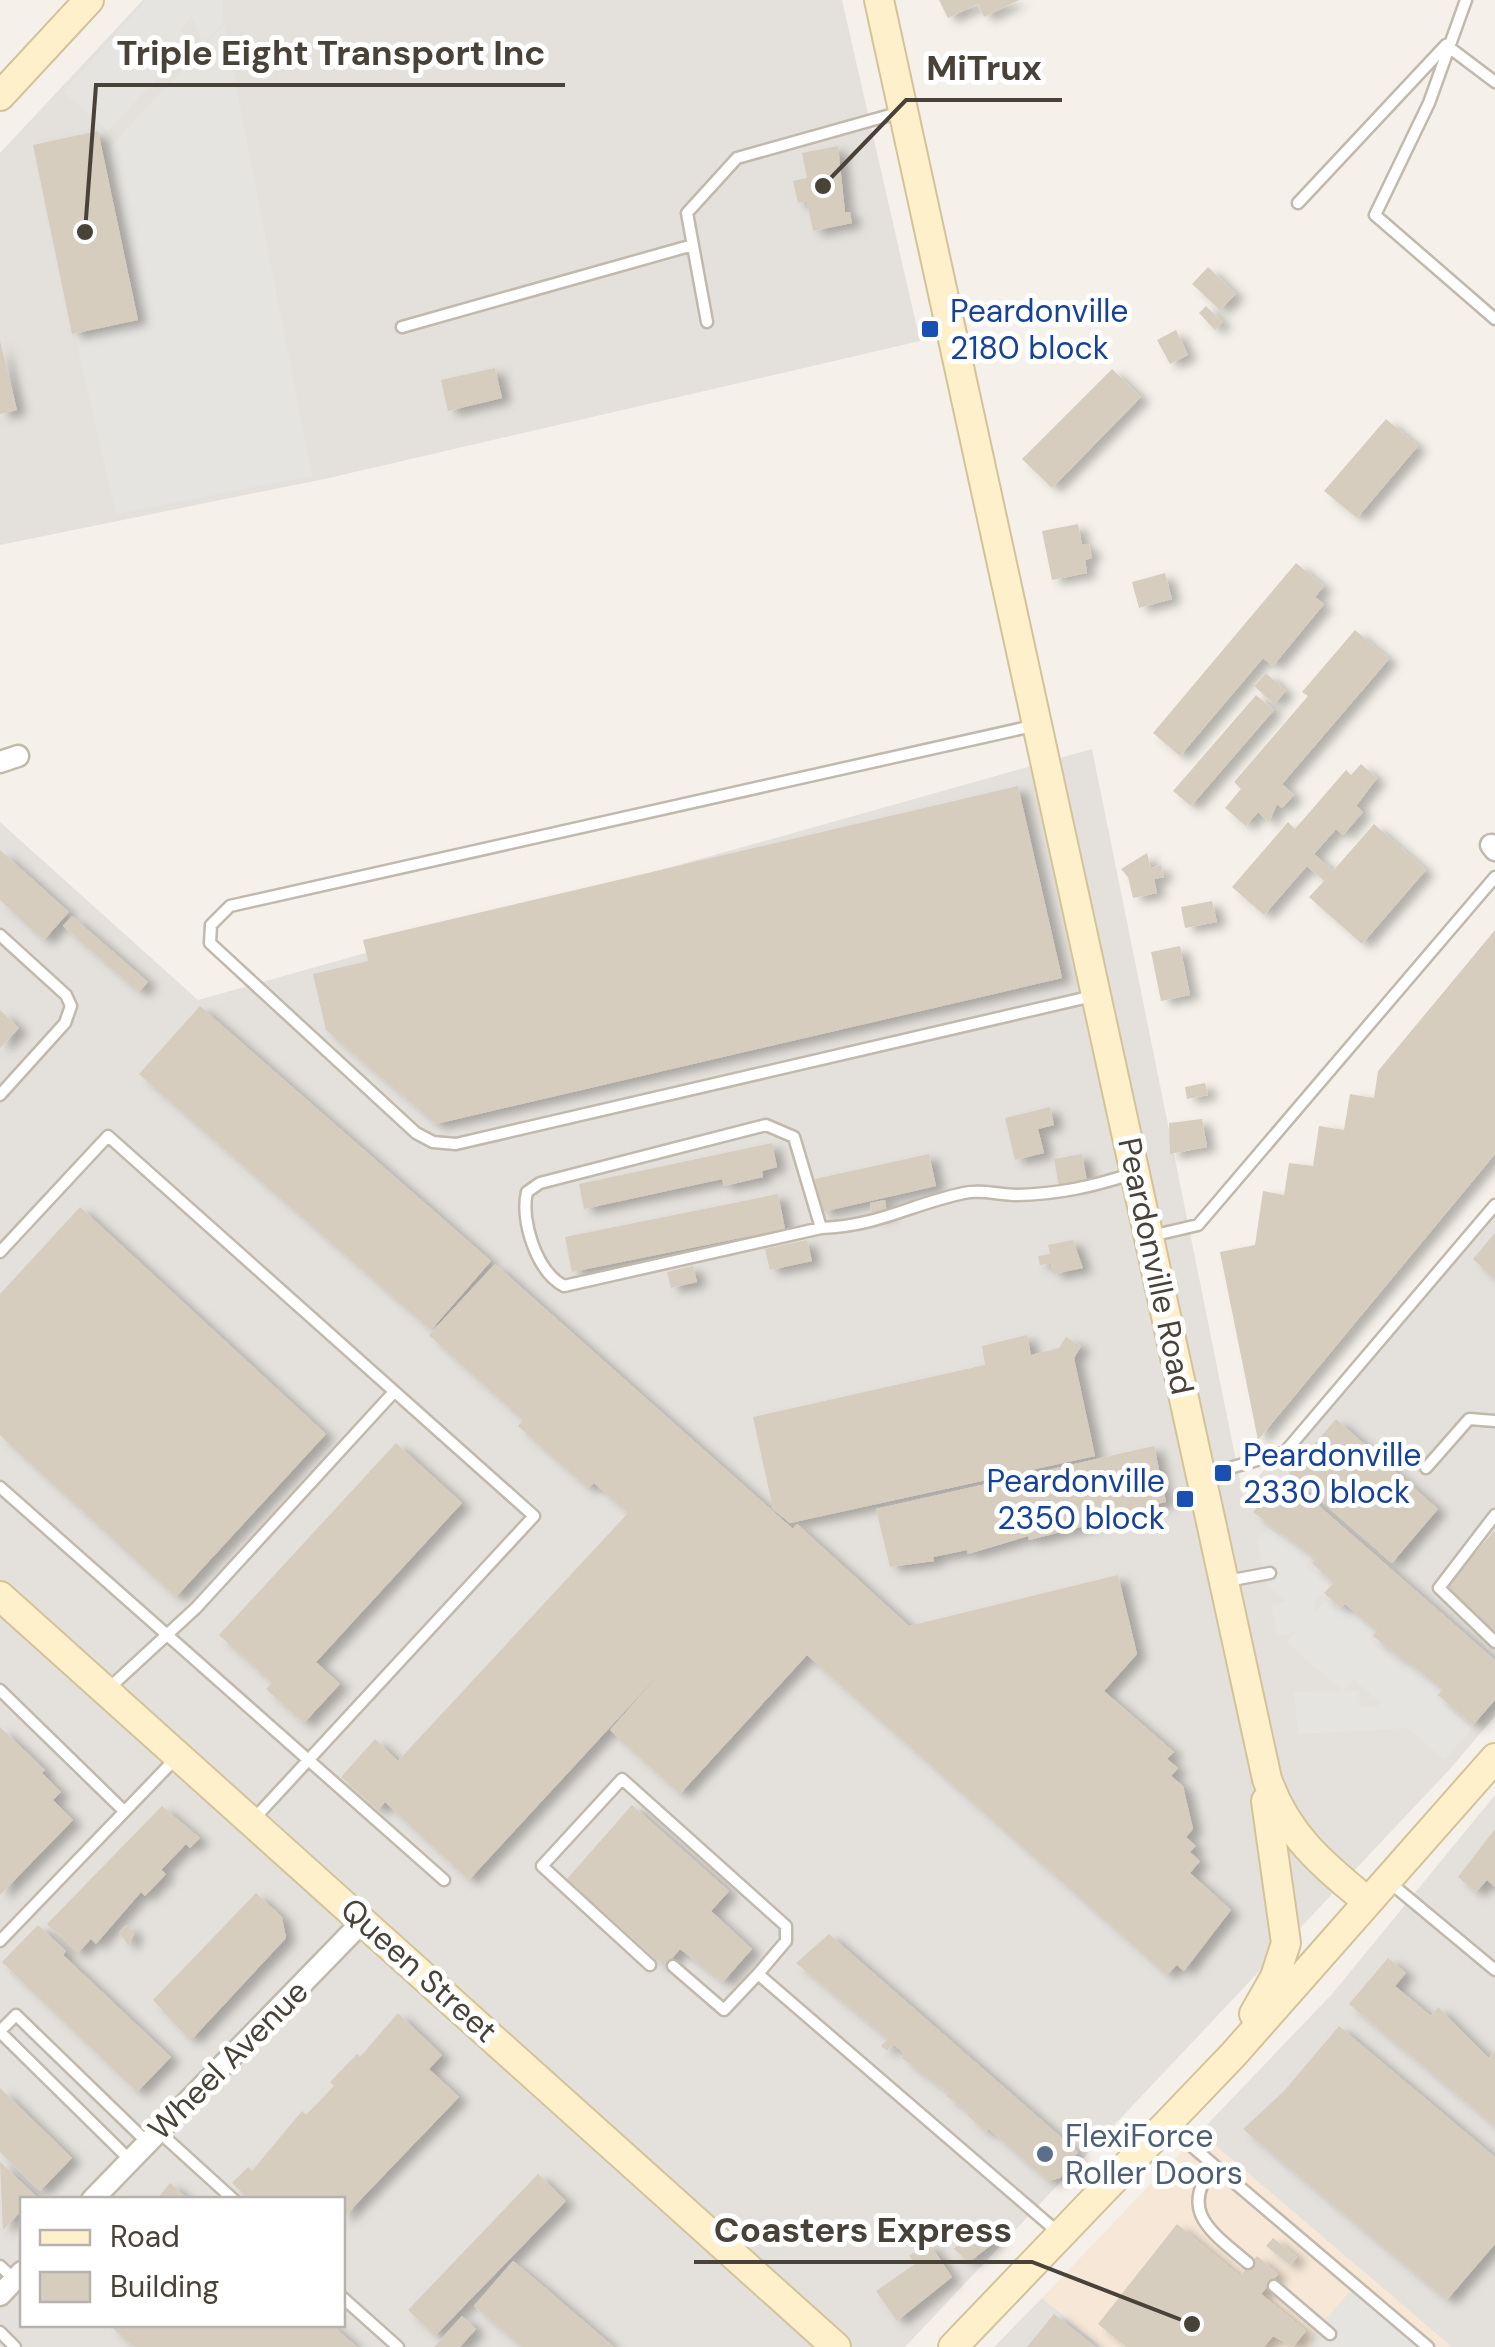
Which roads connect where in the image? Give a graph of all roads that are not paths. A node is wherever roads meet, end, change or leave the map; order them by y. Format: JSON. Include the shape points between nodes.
{"nodes":[{"id":1,"x":89,"y":0,"type":"edge"},
{"id":2,"x":879,"y":0,"type":"edge"},
{"id":3,"x":1466,"y":0,"type":"edge"},
{"id":4,"x":1446,"y":45,"type":"junction"},
{"id":5,"x":1495,"y":82,"type":"edge"},
{"id":6,"x":0,"y":96,"type":"edge"},
{"id":7,"x":902,"y":112,"type":"junction"},
{"id":8,"x":1298,"y":203,"type":"dead end"},
{"id":9,"x":694,"y":246,"type":"junction"},
{"id":10,"x":1495,"y":319,"type":"edge"},
{"id":11,"x":707,"y":322,"type":"dead end"},
{"id":12,"x":402,"y":327,"type":"dead end"},
{"id":13,"x":1038,"y":725,"type":"junction"},
{"id":14,"x":1495,"y":877,"type":"edge"},
{"id":15,"x":0,"y":935,"type":"edge"},
{"id":16,"x":1097,"y":995,"type":"junction"},
{"id":17,"x":0,"y":1095,"type":"edge"},
{"id":18,"x":1136,"y":1172,"type":"junction"},
{"id":19,"x":1495,"y":1205,"type":"edge"},
{"id":20,"x":821,"y":1228,"type":"junction"},
{"id":21,"x":1150,"y":1236,"type":"junction"},
{"id":22,"x":0,"y":1252,"type":"edge"},
{"id":23,"x":393,"y":1393,"type":"junction"},
{"id":24,"x":1495,"y":1421,"type":"edge"},
{"id":25,"x":1426,"y":1468,"type":"dead end"},
{"id":26,"x":1201,"y":1476,"type":"junction"},
{"id":27,"x":0,"y":1487,"type":"edge"},
{"id":28,"x":1495,"y":1515,"type":"edge"},
{"id":29,"x":1270,"y":1572,"type":"dead end"},
{"id":30,"x":1224,"y":1582,"type":"junction"},
{"id":31,"x":0,"y":1596,"type":"edge"},
{"id":32,"x":164,"y":1632,"type":"junction"},
{"id":33,"x":1495,"y":1642,"type":"edge"},
{"id":34,"x":0,"y":1690,"type":"edge"},
{"id":35,"x":106,"y":1691,"type":"junction"},
{"id":36,"x":179,"y":1756,"type":"junction"},
{"id":37,"x":1495,"y":1758,"type":"edge"},
{"id":38,"x":309,"y":1760,"type":"junction"},
{"id":39,"x":1266,"y":1779,"type":"junction"},
{"id":40,"x":124,"y":1811,"type":"junction"},
{"id":41,"x":252,"y":1821,"type":"junction"},
{"id":42,"x":444,"y":1880,"type":"dead end"},
{"id":43,"x":1388,"y":1880,"type":"junction"},
{"id":44,"x":1368,"y":1902,"type":"junction"},
{"id":45,"x":364,"y":1920,"type":"junction"},
{"id":46,"x":0,"y":1941,"type":"edge"},
{"id":47,"x":650,"y":1965,"type":"dead end"},
{"id":48,"x":674,"y":1966,"type":"dead end"},
{"id":49,"x":1495,"y":1970,"type":"edge"},
{"id":50,"x":758,"y":1974,"type":"junction"},
{"id":51,"x":0,"y":2032,"type":"edge"},
{"id":52,"x":1232,"y":2055,"type":"junction"},
{"id":53,"x":111,"y":2107,"type":"junction"},
{"id":54,"x":94,"y":2124,"type":"junction"},
{"id":55,"x":1167,"y":2125,"type":"junction"},
{"id":56,"x":152,"y":2136,"type":"junction"},
{"id":57,"x":130,"y":2160,"type":"junction"},
{"id":58,"x":1214,"y":2165,"type":"junction"},
{"id":59,"x":95,"y":2197,"type":"edge"},
{"id":60,"x":230,"y":2197,"type":"edge"},
{"id":61,"x":1061,"y":2234,"type":"junction"},
{"id":62,"x":1248,"y":2263,"type":"dead end"},
{"id":63,"x":1274,"y":2286,"type":"dead end"},
{"id":64,"x":345,"y":2300,"type":"edge"},
{"id":65,"x":0,"y":2332,"type":"edge"},
{"id":66,"x":1330,"y":2334,"type":"dead end"},
{"id":67,"x":15,"y":2347,"type":"edge"},
{"id":68,"x":398,"y":2347,"type":"edge"},
{"id":69,"x":836,"y":2347,"type":"edge"},
{"id":70,"x":953,"y":2347,"type":"edge"},
{"id":71,"x":1428,"y":2347,"type":"edge"}],
"edges":[{"from":1,"to":6,"type":"street"},
{"from":2,"to":7,"type":"street","name":"Peardonville Road"},
{"from":3,"to":4,"type":"lane"},
{"from":4,"to":5,"type":"lane"},
{"from":4,"to":8,"type":"lane"},
{"from":4,"to":10,"type":"lane","via":[[1428,103],[1375,215]]},
{"from":7,"to":9,"type":"lane","via":[[737,158],[687,212]]},
{"from":7,"to":13,"type":"street","name":"Peardonville Road"},
{"from":9,"to":11,"type":"lane"},
{"from":9,"to":12,"type":"lane"},
{"from":13,"to":16,"type":"street","name":"Peardonville Road"},
{"from":13,"to":16,"type":"lane","via":[[230,906],[211,925],[210,942],[416,1133],[456,1144]]},
{"from":14,"to":21,"type":"lane","via":[[1198,1225]]},
{"from":15,"to":17,"type":"lane","via":[[71,1006],[65,1023]]},
{"from":16,"to":18,"type":"street","name":"Peardonville Road"},
{"from":18,"to":20,"type":"lane","via":[[1070,1193],[960,1194],[861,1226]]},
{"from":18,"to":21,"type":"street","name":"Peardonville Road"},
{"from":19,"to":26,"type":"lane","via":[[1284,1452]]},
{"from":20,"to":20,"type":"lane","via":[[564,1286],[542,1266],[524,1206],[527,1192],[540,1183],[766,1126],[794,1136]]},
{"from":21,"to":26,"type":"street","name":"Peardonville Road"},
{"from":22,"to":23,"type":"lane","via":[[108,1136]]},
{"from":23,"to":32,"type":"lane","via":[[196,1608]]},
{"from":23,"to":38,"type":"lane","via":[[534,1516]]},
{"from":24,"to":25,"type":"lane","via":[[1469,1419]]},
{"from":26,"to":30,"type":"street","name":"Peardonville Road"},
{"from":27,"to":32,"type":"lane"},
{"from":28,"to":33,"type":"lane","via":[[1438,1588]]},
{"from":29,"to":30,"type":"lane"},
{"from":30,"to":39,"type":"street","name":"Peardonville Road"},
{"from":31,"to":35,"type":"street","name":"Queen Street"},
{"from":32,"to":35,"type":"lane"},
{"from":32,"to":38,"type":"lane"},
{"from":34,"to":40,"type":"lane"},
{"from":35,"to":36,"type":"street","name":"Queen Street"},
{"from":36,"to":40,"type":"lane"},
{"from":36,"to":41,"type":"street","name":"Queen Street"},
{"from":37,"to":43,"type":"street"},
{"from":38,"to":41,"type":"lane"},
{"from":38,"to":42,"type":"lane"},
{"from":39,"to":44,"type":"street","name":"Peardonville Road","via":[[1295,1838]]},
{"from":39,"to":52,"type":"street","via":[[1286,1942],[1275,1977]]},
{"from":40,"to":46,"type":"lane"},
{"from":41,"to":45,"type":"street","name":"Queen Street"},
{"from":43,"to":44,"type":"street"},
{"from":43,"to":49,"type":"lane"},
{"from":44,"to":52,"type":"street"},
{"from":45,"to":56,"type":"street","name":"Wheel Avenue"},
{"from":45,"to":69,"type":"street","name":"Queen Street"},
{"from":47,"to":50,"type":"lane","via":[[542,1866],[622,1778],[786,1926],[786,1941]]},
{"from":48,"to":50,"type":"lane","via":[[724,2010]]},
{"from":50,"to":61,"type":"lane"},
{"from":51,"to":53,"type":"lane","via":[[16,2015]]},
{"from":51,"to":54,"type":"lane"},
{"from":52,"to":55,"type":"street"},
{"from":53,"to":54,"type":"lane"},
{"from":53,"to":56,"type":"lane"},
{"from":54,"to":57,"type":"lane"},
{"from":55,"to":58,"type":"lane"},
{"from":55,"to":61,"type":"street"},
{"from":56,"to":57,"type":"street","name":"Wheel Avenue"},
{"from":56,"to":60,"type":"lane"},
{"from":57,"to":59,"type":"street","name":"Wheel Avenue"},
{"from":58,"to":62,"type":"lane","via":[[1202,2180],[1200,2213]]},
{"from":58,"to":71,"type":"lane"},
{"from":61,"to":70,"type":"street"},
{"from":63,"to":66,"type":"lane"},
{"from":64,"to":68,"type":"lane"},
{"from":65,"to":67,"type":"lane"}]}
